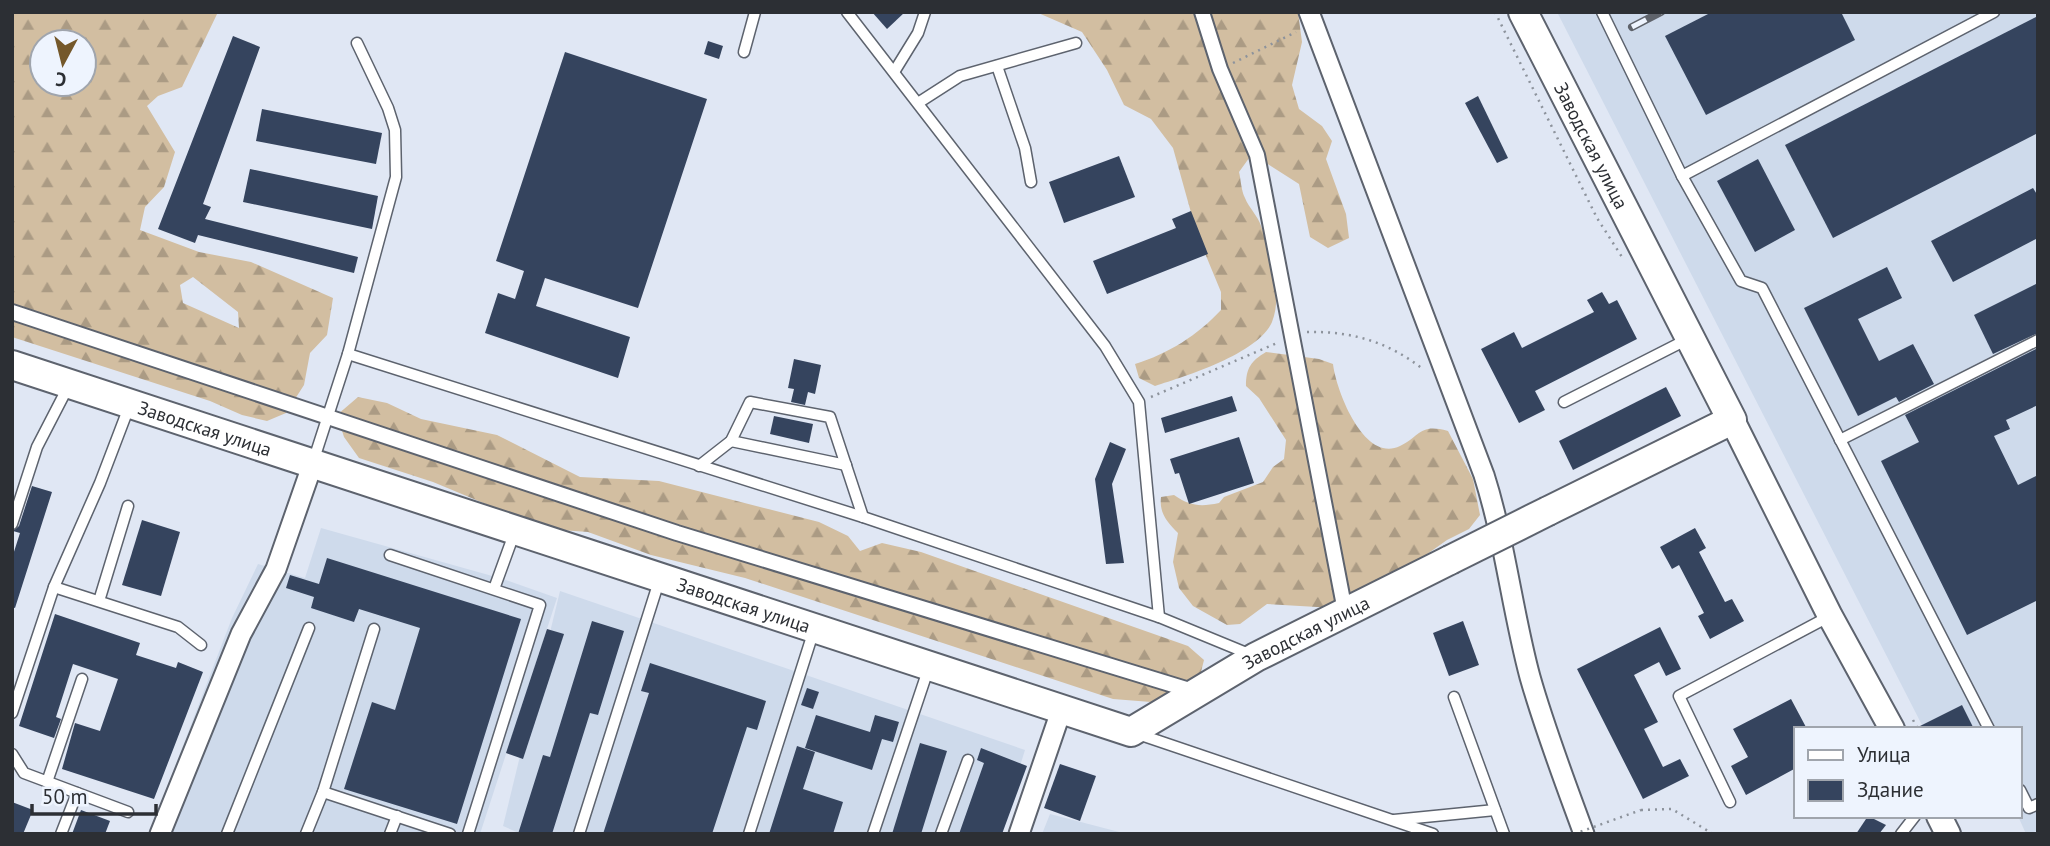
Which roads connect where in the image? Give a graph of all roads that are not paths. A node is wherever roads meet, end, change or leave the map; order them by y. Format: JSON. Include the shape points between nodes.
{"nodes":[{"id":1,"x":755,"y":12,"type":"edge"},
{"id":2,"x":847,"y":12,"type":"edge"},
{"id":3,"x":925,"y":12,"type":"edge"},
{"id":4,"x":1202,"y":12,"type":"edge"},
{"id":5,"x":1523,"y":12,"type":"edge"},
{"id":6,"x":1602,"y":12,"type":"edge"},
{"id":7,"x":1994,"y":12,"type":"edge"},
{"id":8,"x":1311,"y":18,"type":"edge"},
{"id":9,"x":357,"y":43,"type":"dead end"},
{"id":10,"x":1076,"y":43,"type":"dead end"},
{"id":11,"x":744,"y":52,"type":"dead end"},
{"id":12,"x":998,"y":66,"type":"junction"},
{"id":13,"x":894,"y":72,"type":"junction"},
{"id":14,"x":918,"y":103,"type":"junction"},
{"id":15,"x":1682,"y":176,"type":"junction"},
{"id":16,"x":1031,"y":182,"type":"dead end"},
{"id":17,"x":12,"y":312,"type":"edge"},
{"id":18,"x":1691,"y":338,"type":"junction"},
{"id":19,"x":2038,"y":340,"type":"edge"},
{"id":20,"x":348,"y":354,"type":"junction"},
{"id":21,"x":12,"y":365,"type":"edge"},
{"id":22,"x":70,"y":384,"type":"junction"},
{"id":23,"x":1564,"y":402,"type":"dead end"},
{"id":24,"x":130,"y":403,"type":"junction"},
{"id":25,"x":328,"y":417,"type":"junction"},
{"id":26,"x":1732,"y":420,"type":"junction"},
{"id":27,"x":1840,"y":440,"type":"junction"},
{"id":28,"x":730,"y":441,"type":"junction"},
{"id":29,"x":313,"y":463,"type":"junction"},
{"id":30,"x":846,"y":465,"type":"junction"},
{"id":31,"x":699,"y":466,"type":"junction"},
{"id":32,"x":128,"y":506,"type":"dead end"},
{"id":33,"x":863,"y":517,"type":"junction"},
{"id":34,"x":12,"y":524,"type":"edge"},
{"id":35,"x":515,"y":531,"type":"junction"},
{"id":36,"x":390,"y":555,"type":"dead end"},
{"id":37,"x":660,"y":578,"type":"junction"},
{"id":38,"x":54,"y":587,"type":"junction"},
{"id":39,"x":494,"y":589,"type":"junction"},
{"id":40,"x":99,"y":601,"type":"junction"},
{"id":41,"x":1345,"y":611,"type":"junction"},
{"id":42,"x":1830,"y":616,"type":"junction"},
{"id":43,"x":1159,"y":617,"type":"junction"},
{"id":44,"x":309,"y":628,"type":"dead end"},
{"id":45,"x":374,"y":629,"type":"dead end"},
{"id":46,"x":814,"y":629,"type":"junction"},
{"id":47,"x":201,"y":645,"type":"dead end"},
{"id":48,"x":1256,"y":657,"type":"junction"},
{"id":49,"x":929,"y":667,"type":"junction"},
{"id":50,"x":82,"y":679,"type":"dead end"},
{"id":51,"x":1196,"y":692,"type":"junction"},
{"id":52,"x":1454,"y":696,"type":"dead end"},
{"id":53,"x":1061,"y":710,"type":"junction"},
{"id":54,"x":12,"y":713,"type":"edge"},
{"id":55,"x":1903,"y":724,"type":"edge"},
{"id":56,"x":1988,"y":727,"type":"edge"},
{"id":57,"x":1131,"y":732,"type":"junction"},
{"id":58,"x":12,"y":754,"type":"edge"},
{"id":59,"x":968,"y":760,"type":"dead end"},
{"id":60,"x":47,"y":782,"type":"junction"},
{"id":61,"x":323,"y":792,"type":"junction"},
{"id":62,"x":77,"y":793,"type":"junction"},
{"id":63,"x":2022,"y":794,"type":"edge"},
{"id":64,"x":1730,"y":802,"type":"dead end"},
{"id":65,"x":2038,"y":804,"type":"edge"},
{"id":66,"x":1495,"y":810,"type":"junction"},
{"id":67,"x":128,"y":812,"type":"dead end"},
{"id":68,"x":397,"y":816,"type":"junction"},
{"id":69,"x":1913,"y":818,"type":"edge"},
{"id":70,"x":1940,"y":818,"type":"edge"},
{"id":71,"x":1391,"y":821,"type":"junction"},
{"id":72,"x":61,"y":834,"type":"edge"},
{"id":73,"x":160,"y":834,"type":"edge"},
{"id":74,"x":228,"y":834,"type":"edge"},
{"id":75,"x":306,"y":834,"type":"edge"},
{"id":76,"x":390,"y":834,"type":"edge"},
{"id":77,"x":450,"y":834,"type":"edge"},
{"id":78,"x":468,"y":834,"type":"edge"},
{"id":79,"x":579,"y":834,"type":"edge"},
{"id":80,"x":749,"y":834,"type":"edge"},
{"id":81,"x":873,"y":834,"type":"edge"},
{"id":82,"x":940,"y":834,"type":"edge"},
{"id":83,"x":1019,"y":834,"type":"edge"},
{"id":84,"x":1433,"y":834,"type":"edge"},
{"id":85,"x":1504,"y":834,"type":"edge"},
{"id":86,"x":1584,"y":834,"type":"edge"},
{"id":87,"x":1901,"y":834,"type":"edge"},
{"id":88,"x":1948,"y":834,"type":"edge"}],
"edges":[{"from":1,"to":11,"type":"lane"},
{"from":2,"to":13,"type":"lane"},
{"from":3,"to":13,"type":"lane"},
{"from":4,"to":41,"type":"street","via":[[1220,69],[1257,155]]},
{"from":5,"to":18,"type":"main road","name":"Заводская улица"},
{"from":6,"to":15,"type":"lane"},
{"from":7,"to":15,"type":"lane"},
{"from":8,"to":86,"type":"street","via":[[1484,475],[1504,541],[1531,679]]},
{"from":9,"to":20,"type":"lane","via":[[388,108],[397,154],[393,196]]},
{"from":10,"to":12,"type":"lane"},
{"from":12,"to":14,"type":"lane","via":[[953,80]]},
{"from":12,"to":16,"type":"lane","via":[[1025,148]]},
{"from":13,"to":14,"type":"lane"},
{"from":14,"to":43,"type":"lane","via":[[1105,346],[1139,402]]},
{"from":15,"to":27,"type":"lane","via":[[1741,281],[1762,288]]},
{"from":17,"to":25,"type":"street"},
{"from":18,"to":23,"type":"lane"},
{"from":18,"to":26,"type":"main road","name":"Заводская улица"},
{"from":19,"to":27,"type":"lane"},
{"from":20,"to":25,"type":"lane"},
{"from":20,"to":31,"type":"lane"},
{"from":21,"to":22,"type":"main road","name":"Заводская улица"},
{"from":22,"to":24,"type":"main road","name":"Заводская улица"},
{"from":22,"to":34,"type":"lane","via":[[37,447]]},
{"from":24,"to":29,"type":"main road","name":"Заводская улица"},
{"from":24,"to":38,"type":"lane"},
{"from":25,"to":29,"type":"lane"},
{"from":25,"to":51,"type":"street","via":[[677,533]]},
{"from":26,"to":41,"type":"main road","name":"Заводская улица","bridge":true},
{"from":26,"to":42,"type":"street","name":"Заводская улица"},
{"from":27,"to":56,"type":"lane"},
{"from":28,"to":30,"type":"lane"},
{"from":28,"to":30,"type":"lane","via":[[750,402],[798,410],[830,417]]},
{"from":28,"to":31,"type":"lane"},
{"from":29,"to":35,"type":"main road","name":"Заводская улица"},
{"from":29,"to":73,"type":"street","via":[[276,569],[240,634]]},
{"from":30,"to":33,"type":"lane"},
{"from":31,"to":33,"type":"lane"},
{"from":32,"to":40,"type":"lane"},
{"from":33,"to":43,"type":"lane"},
{"from":35,"to":37,"type":"main road","name":"Заводская улица"},
{"from":35,"to":39,"type":"lane"},
{"from":36,"to":39,"type":"lane"},
{"from":37,"to":46,"type":"main road","name":"Заводская улица"},
{"from":37,"to":79,"type":"lane"},
{"from":38,"to":40,"type":"lane"},
{"from":38,"to":54,"type":"lane"},
{"from":39,"to":78,"type":"lane","via":[[540,605]]},
{"from":40,"to":47,"type":"lane","via":[[178,627]]},
{"from":41,"to":48,"type":"main road","name":"Заводская улица"},
{"from":42,"to":55,"type":"street","name":"Заводская улица"},
{"from":42,"to":64,"type":"lane","via":[[1679,696]]},
{"from":43,"to":48,"type":"lane"},
{"from":44,"to":74,"type":"lane"},
{"from":45,"to":61,"type":"lane"},
{"from":46,"to":49,"type":"main road","name":"Заводская улица"},
{"from":46,"to":80,"type":"lane"},
{"from":48,"to":51,"type":"main road","name":"Заводская улица"},
{"from":49,"to":53,"type":"main road","name":"Заводская улица"},
{"from":49,"to":81,"type":"lane"},
{"from":50,"to":60,"type":"lane"},
{"from":51,"to":57,"type":"main road","name":"Заводская улица"},
{"from":52,"to":66,"type":"lane"},
{"from":53,"to":57,"type":"main road","name":"Заводская улица"},
{"from":53,"to":83,"type":"street"},
{"from":57,"to":71,"type":"lane"},
{"from":58,"to":60,"type":"lane","via":[[24,773]]},
{"from":59,"to":82,"type":"lane"},
{"from":60,"to":62,"type":"lane"},
{"from":61,"to":68,"type":"lane"},
{"from":61,"to":75,"type":"lane"},
{"from":62,"to":67,"type":"lane"},
{"from":62,"to":72,"type":"lane"},
{"from":63,"to":65,"type":"lane","via":[[2029,808]]},
{"from":66,"to":71,"type":"lane"},
{"from":66,"to":85,"type":"lane"},
{"from":68,"to":76,"type":"lane"},
{"from":68,"to":77,"type":"lane"},
{"from":69,"to":87,"type":"lane"},
{"from":70,"to":88,"type":"street"},
{"from":71,"to":84,"type":"lane"}]}
